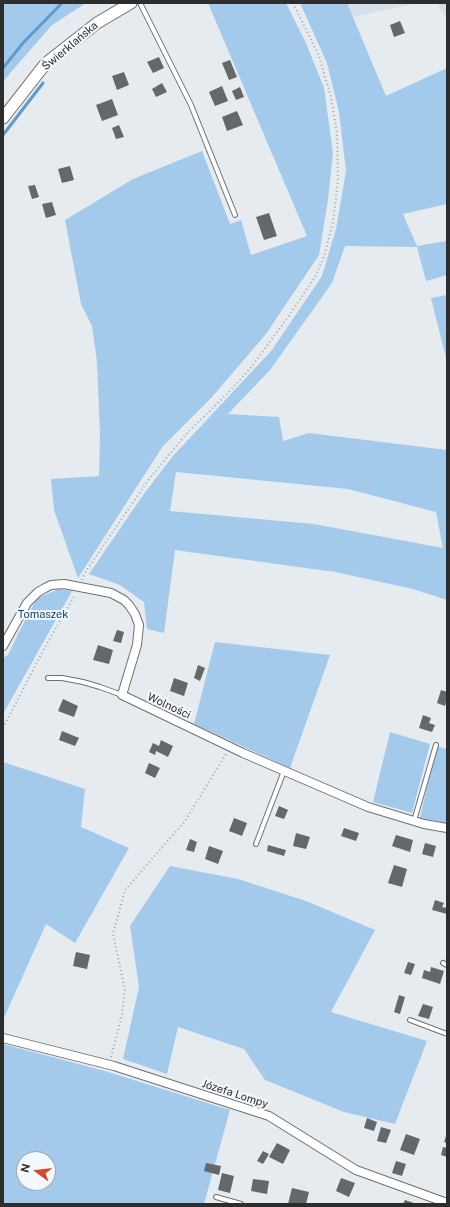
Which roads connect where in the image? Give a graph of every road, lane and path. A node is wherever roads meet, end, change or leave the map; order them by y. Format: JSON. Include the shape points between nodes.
{"nodes":[{"id":1,"x":131,"y":3,"type":"edge"},
{"id":2,"x":140,"y":3,"type":"edge"},
{"id":3,"x":294,"y":3,"type":"edge"},
{"id":4,"x":3,"y":118,"type":"edge"},
{"id":5,"x":235,"y":215,"type":"dead end"},
{"id":6,"x":80,"y":586,"type":"junction"},
{"id":7,"x":3,"y":646,"type":"edge"},
{"id":8,"x":48,"y":678,"type":"dead end"},
{"id":9,"x":122,"y":695,"type":"junction"},
{"id":10,"x":3,"y":728,"type":"edge"},
{"id":11,"x":230,"y":746,"type":"junction"},
{"id":12,"x":436,"y":746,"type":"dead end"},
{"id":13,"x":284,"y":770,"type":"junction"},
{"id":14,"x":414,"y":821,"type":"junction"},
{"id":15,"x":447,"y":828,"type":"edge"},
{"id":16,"x":256,"y":844,"type":"dead end"},
{"id":17,"x":410,"y":1020,"type":"dead end"},
{"id":18,"x":447,"y":1034,"type":"edge"},
{"id":19,"x":3,"y":1038,"type":"edge"},
{"id":20,"x":109,"y":1065,"type":"junction"},
{"id":21,"x":216,"y":1197,"type":"dead end"},
{"id":22,"x":447,"y":1203,"type":"edge"},
{"id":23,"x":241,"y":1204,"type":"edge"}],
"edges":[{"from":1,"to":4,"type":"main road","name":"Świerklańska","via":[[96,23],[46,63]]},
{"from":2,"to":5,"type":"lane","via":[[191,105]]},
{"from":3,"to":6,"type":"path","via":[[319,56],[331,97],[337,134],[338,180],[324,257],[315,277],[253,365],[188,432],[149,479],[86,571]]},
{"from":6,"to":7,"type":"street","via":[[58,584],[38,592],[27,603]]},
{"from":6,"to":9,"type":"street","via":[[111,592],[118,596],[129,605],[137,619],[138,637]]},
{"from":6,"to":10,"type":"path"},
{"from":8,"to":9,"type":"lane","via":[[83,682]]},
{"from":9,"to":11,"type":"street","name":"Wolności"},
{"from":11,"to":13,"type":"street","name":"Wolności"},
{"from":11,"to":20,"type":"path","via":[[185,821],[125,890],[113,934],[125,990],[122,1015]]},
{"from":12,"to":14,"type":"lane"},
{"from":13,"to":14,"type":"street","name":"Wolności","via":[[368,806]]},
{"from":13,"to":16,"type":"lane"},
{"from":14,"to":15,"type":"street","name":"Wolności"},
{"from":17,"to":18,"type":"lane"},
{"from":19,"to":20,"type":"street","name":"Józefa Lompy"},
{"from":20,"to":22,"type":"street","name":"Józefa Lompy","via":[[269,1116],[356,1170]]},
{"from":21,"to":23,"type":"lane"}]}
